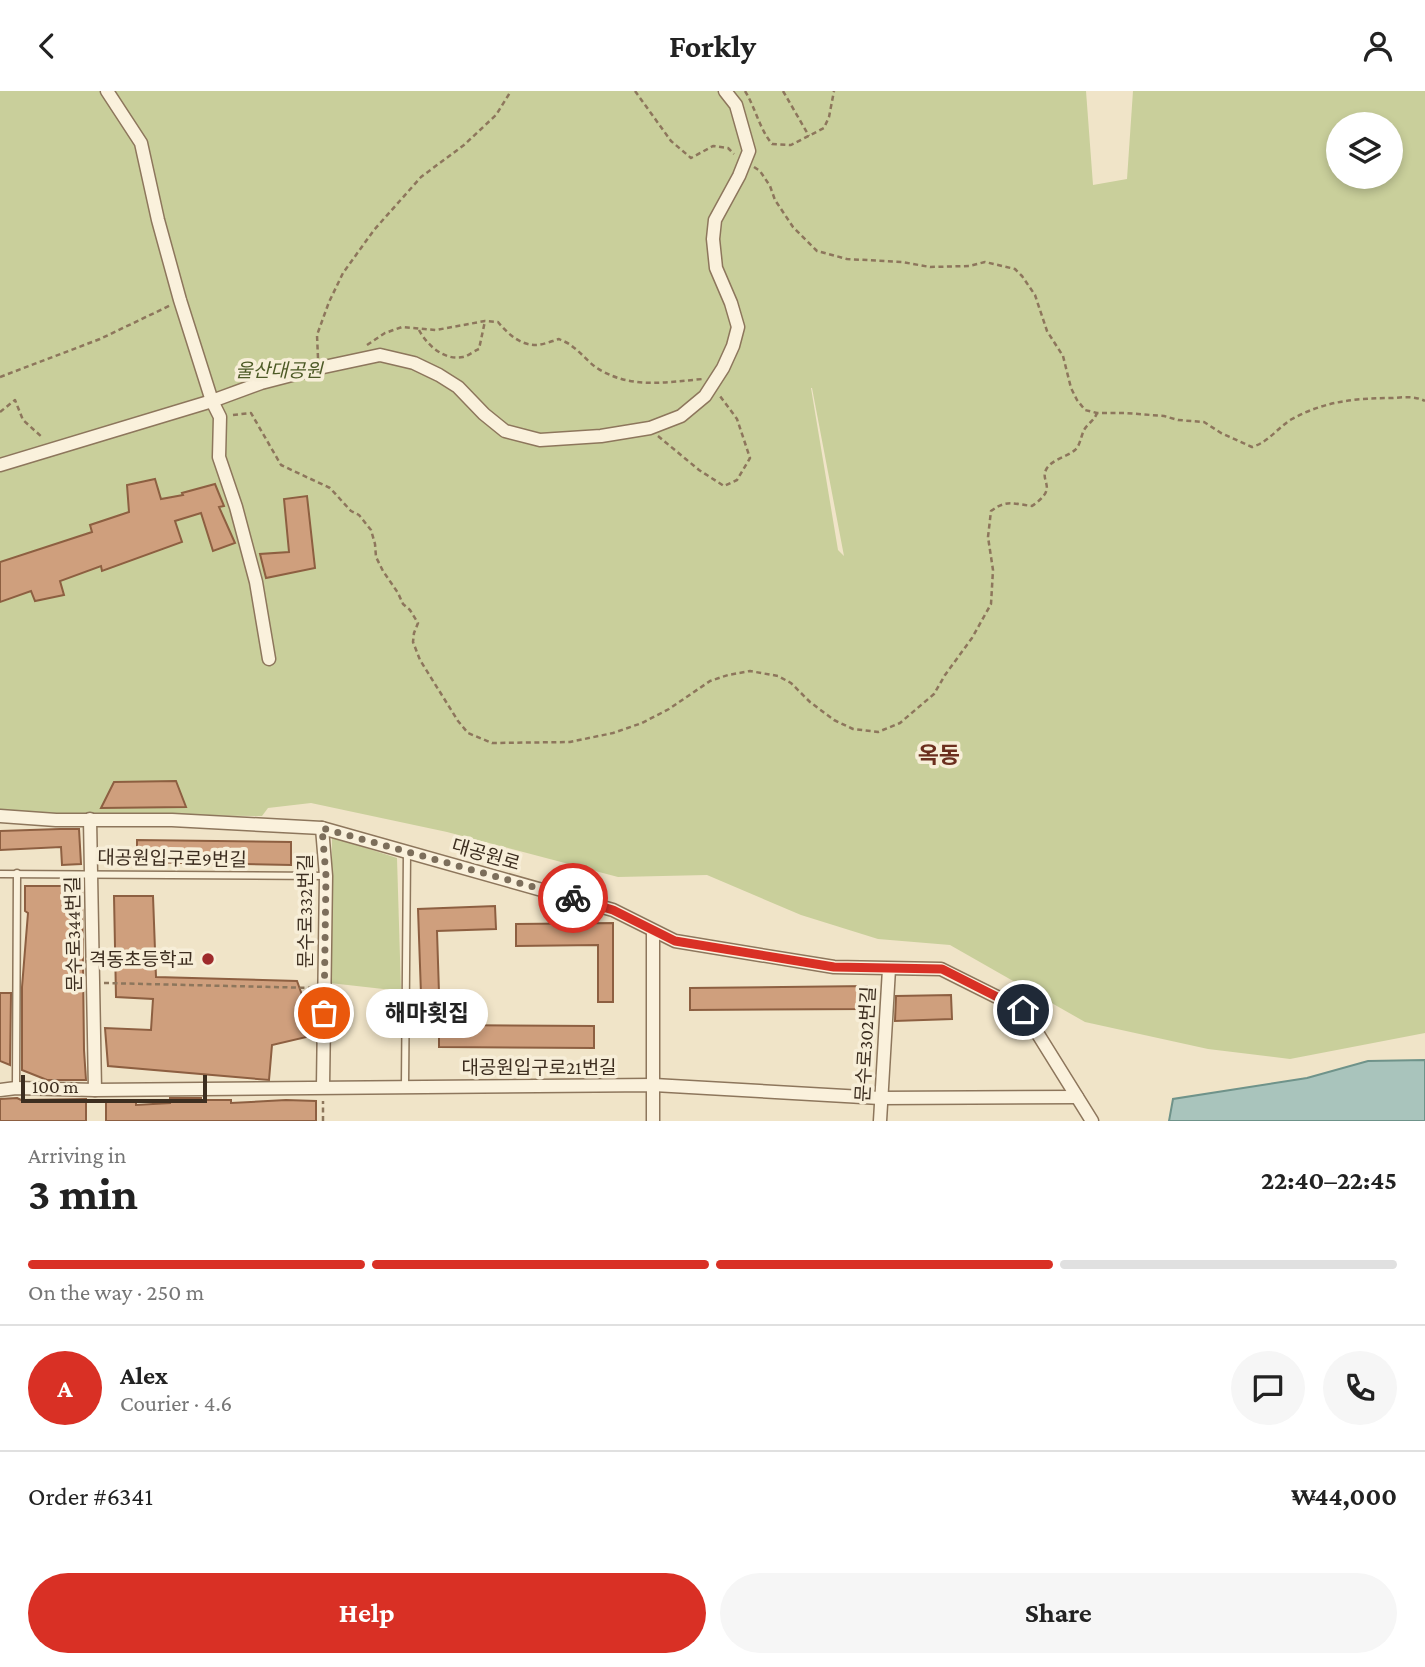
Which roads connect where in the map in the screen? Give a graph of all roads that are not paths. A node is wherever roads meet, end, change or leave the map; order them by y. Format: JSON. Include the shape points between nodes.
{"nodes":[{"id":1,"x":107,"y":91,"type":"edge"},
{"id":2,"x":725,"y":91,"type":"edge"},
{"id":3,"x":212,"y":401,"type":"junction"},
{"id":4,"x":0,"y":465,"type":"edge"},
{"id":5,"x":269,"y":659,"type":"dead end"},
{"id":6,"x":0,"y":816,"type":"edge"},
{"id":7,"x":90,"y":819,"type":"junction"},
{"id":8,"x":322,"y":828,"type":"junction"},
{"id":9,"x":407,"y":851,"type":"junction"},
{"id":10,"x":17,"y":873,"type":"junction"},
{"id":11,"x":92,"y":873,"type":"junction"},
{"id":12,"x":0,"y":874,"type":"edge"},
{"id":13,"x":326,"y":876,"type":"junction"},
{"id":14,"x":653,"y":932,"type":"junction"},
{"id":15,"x":888,"y":969,"type":"junction"},
{"id":16,"x":405,"y":1086,"type":"junction"},
{"id":17,"x":654,"y":1086,"type":"junction"},
{"id":18,"x":323,"y":1087,"type":"junction"},
{"id":19,"x":16,"y":1088,"type":"junction"},
{"id":20,"x":0,"y":1090,"type":"edge"},
{"id":21,"x":95,"y":1090,"type":"junction"},
{"id":22,"x":1077,"y":1097,"type":"junction"},
{"id":23,"x":880,"y":1098,"type":"junction"},
{"id":24,"x":653,"y":1121,"type":"edge"},
{"id":25,"x":880,"y":1121,"type":"edge"},
{"id":26,"x":1092,"y":1121,"type":"edge"}],
"edges":[{"from":1,"to":3,"type":"street","via":[[141,143],[180,300]]},
{"from":2,"to":3,"type":"street","via":[[736,105],[749,151],[715,220],[713,239],[716,268],[738,327],[723,368],[705,396],[681,416],[650,428],[540,440],[505,431],[458,387],[414,363],[380,355],[261,383]]},
{"from":3,"to":4,"type":"street"},
{"from":3,"to":5,"type":"street","via":[[220,417],[219,457],[256,582]]},
{"from":6,"to":7,"type":"street","name":"대공원로"},
{"from":7,"to":8,"type":"street","name":"대공원로"},
{"from":7,"to":11,"type":"street","name":"문수로344번길"},
{"from":8,"to":9,"type":"street","name":"대공원로"},
{"from":8,"to":13,"type":"street","name":"문수로332번길"},
{"from":9,"to":14,"type":"street","name":"대공원로","via":[[613,910]]},
{"from":9,"to":16,"type":"lane"},
{"from":10,"to":11,"type":"lane","name":"대공원입구로9번길"},
{"from":10,"to":12,"type":"lane","name":"대공원입구로9번길"},
{"from":10,"to":19,"type":"lane"},
{"from":11,"to":13,"type":"lane","name":"대공원입구로9번길"},
{"from":11,"to":21,"type":"street","name":"문수로344번길"},
{"from":13,"to":18,"type":"street","name":"문수로332번길"},
{"from":14,"to":15,"type":"street","name":"대공원로","via":[[675,941],[820,965]]},
{"from":14,"to":17,"type":"street"},
{"from":15,"to":22,"type":"street","name":"대공원로","via":[[942,969],[1023,1010]]},
{"from":15,"to":23,"type":"street","name":"문수로302번길"},
{"from":16,"to":17,"type":"street","name":"대공원입구로21번길"},
{"from":16,"to":18,"type":"street","name":"대공원입구로21번길"},
{"from":17,"to":23,"type":"street","name":"대공원입구로21번길"},
{"from":17,"to":24,"type":"street"},
{"from":18,"to":21,"type":"street","name":"대공원입구로21번길"},
{"from":19,"to":20,"type":"street","name":"대공원입구로21번길"},
{"from":19,"to":21,"type":"street","name":"대공원입구로21번길"},
{"from":22,"to":23,"type":"street","name":"대공원입구로21번길"},
{"from":22,"to":26,"type":"street","name":"대공원로"},
{"from":23,"to":25,"type":"street","name":"문수로302번길"}]}
